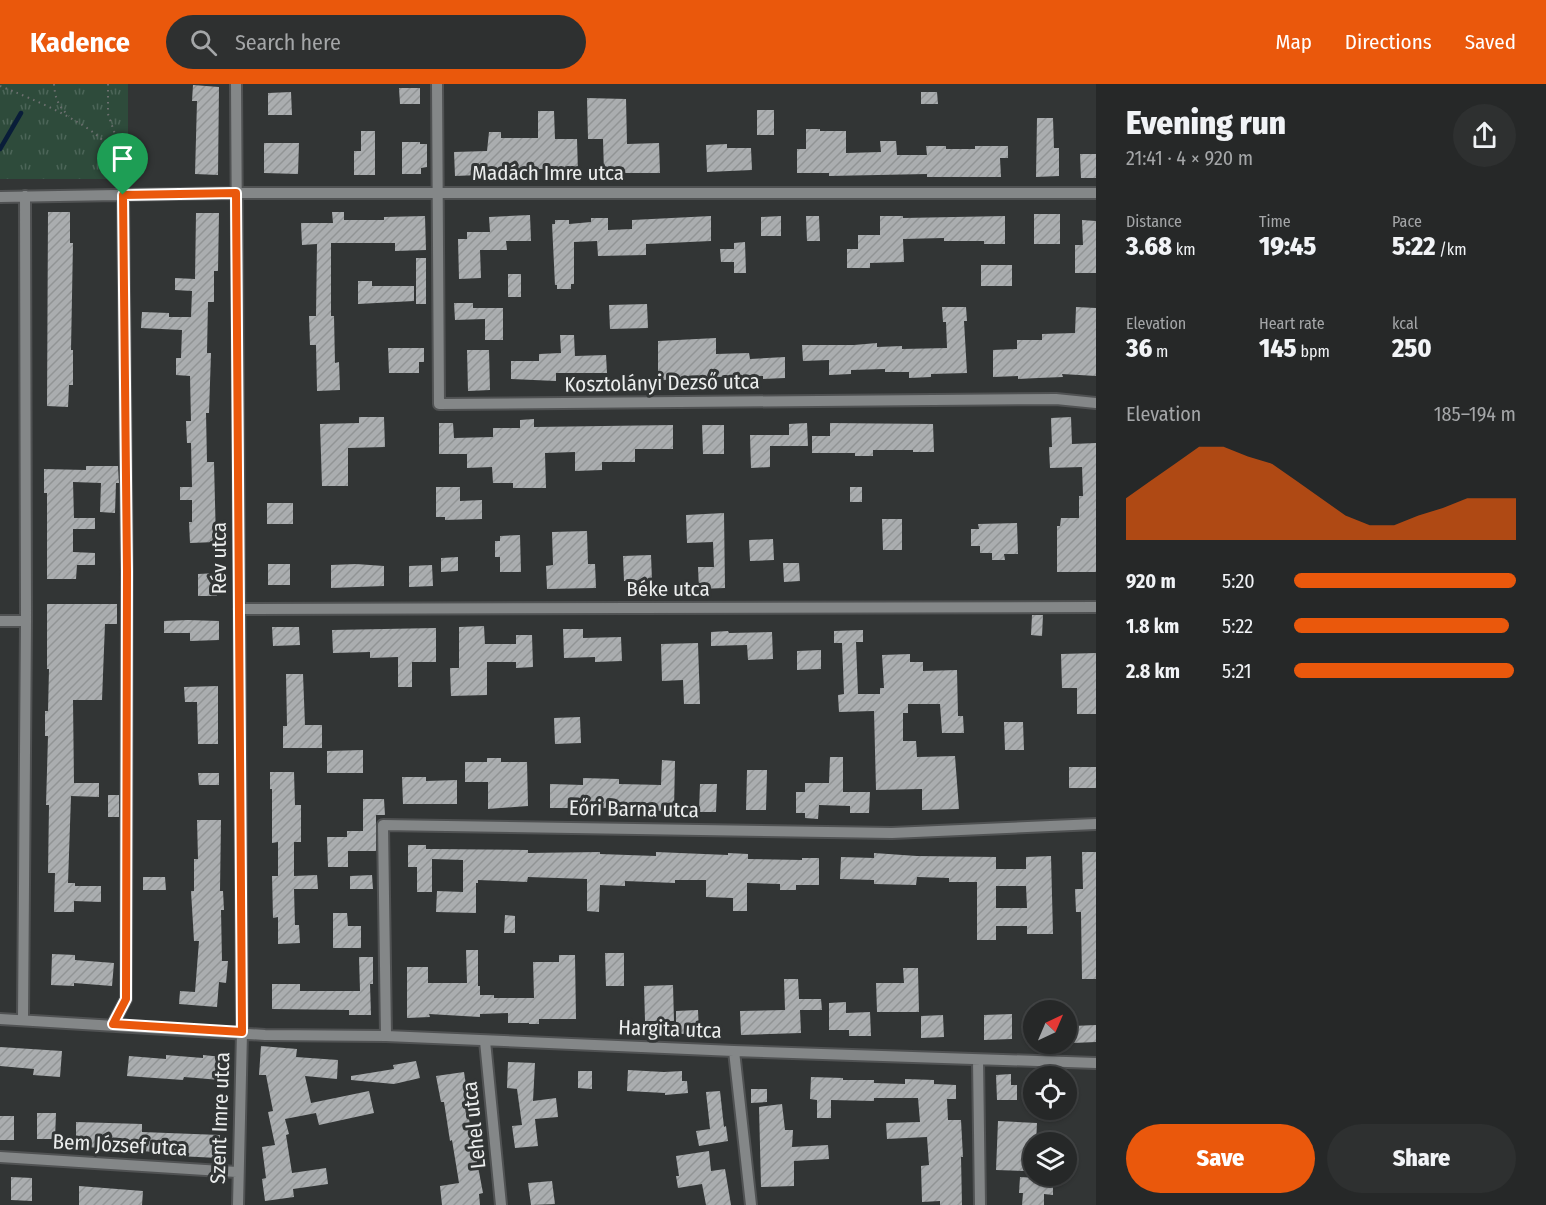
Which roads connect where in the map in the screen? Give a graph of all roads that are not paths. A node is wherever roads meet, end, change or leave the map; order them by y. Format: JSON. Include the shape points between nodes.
{"nodes":[{"id":1,"x":236,"y":84,"type":"edge"},
{"id":2,"x":437,"y":84,"type":"edge"},
{"id":3,"x":236,"y":193,"type":"junction"},
{"id":4,"x":439,"y":193,"type":"junction"},
{"id":5,"x":1096,"y":193,"type":"edge"},
{"id":6,"x":120,"y":195,"type":"junction"},
{"id":7,"x":25,"y":196,"type":"junction"},
{"id":8,"x":0,"y":198,"type":"edge"},
{"id":9,"x":1096,"y":402,"type":"edge"},
{"id":10,"x":1096,"y":607,"type":"edge"},
{"id":11,"x":239,"y":609,"type":"junction"},
{"id":12,"x":0,"y":621,"type":"edge"},
{"id":13,"x":26,"y":621,"type":"junction"},
{"id":14,"x":1096,"y":824,"type":"edge"},
{"id":15,"x":0,"y":1018,"type":"edge"},
{"id":16,"x":23,"y":1020,"type":"junction"},
{"id":17,"x":113,"y":1024,"type":"junction"},
{"id":18,"x":242,"y":1032,"type":"junction"},
{"id":19,"x":386,"y":1036,"type":"junction"},
{"id":20,"x":485,"y":1041,"type":"junction"},
{"id":21,"x":734,"y":1051,"type":"junction"},
{"id":22,"x":978,"y":1060,"type":"junction"},
{"id":23,"x":1096,"y":1063,"type":"edge"},
{"id":24,"x":0,"y":1157,"type":"edge"},
{"id":25,"x":237,"y":1172,"type":"junction"},
{"id":26,"x":238,"y":1205,"type":"edge"},
{"id":27,"x":501,"y":1205,"type":"edge"},
{"id":28,"x":751,"y":1205,"type":"edge"},
{"id":29,"x":980,"y":1205,"type":"edge"}],
"edges":[{"from":1,"to":3,"type":"street","name":"Rév utca"},
{"from":2,"to":4,"type":"street"},
{"from":3,"to":4,"type":"street","name":"Madách Imre utca"},
{"from":3,"to":6,"type":"street","name":"Madách Imre utca"},
{"from":3,"to":11,"type":"street","name":"Rév utca"},
{"from":4,"to":5,"type":"street","name":"Madách Imre utca"},
{"from":4,"to":9,"type":"street","name":"Kosztolányi Dezső utca","via":[[439,404],[1045,399]]},
{"from":6,"to":7,"type":"street","name":"Madách Imre utca"},
{"from":6,"to":17,"type":"street","via":[[127,571],[126,999]]},
{"from":7,"to":8,"type":"street","name":"Madách Imre utca"},
{"from":7,"to":13,"type":"street"},
{"from":10,"to":11,"type":"street","name":"Béke utca"},
{"from":11,"to":18,"type":"street","name":"Rév utca"},
{"from":12,"to":13,"type":"street"},
{"from":13,"to":16,"type":"street"},
{"from":14,"to":19,"type":"street","name":"Eőri Barna utca","via":[[892,833],[383,825]]},
{"from":15,"to":16,"type":"street","name":"Hargita utca"},
{"from":16,"to":17,"type":"street","name":"Hargita utca"},
{"from":17,"to":18,"type":"street","name":"Hargita utca"},
{"from":18,"to":19,"type":"street","name":"Hargita utca"},
{"from":18,"to":25,"type":"street","name":"Szent Imre utca"},
{"from":19,"to":20,"type":"street","name":"Hargita utca"},
{"from":20,"to":21,"type":"street","name":"Hargita utca"},
{"from":20,"to":27,"type":"street","name":"Lehel utca"},
{"from":21,"to":22,"type":"street","name":"Hargita utca"},
{"from":21,"to":28,"type":"street"},
{"from":22,"to":23,"type":"street","name":"Hargita utca"},
{"from":22,"to":29,"type":"street"},
{"from":24,"to":25,"type":"street","name":"Bem József utca"},
{"from":25,"to":26,"type":"street","name":"Szent Imre utca"}]}
